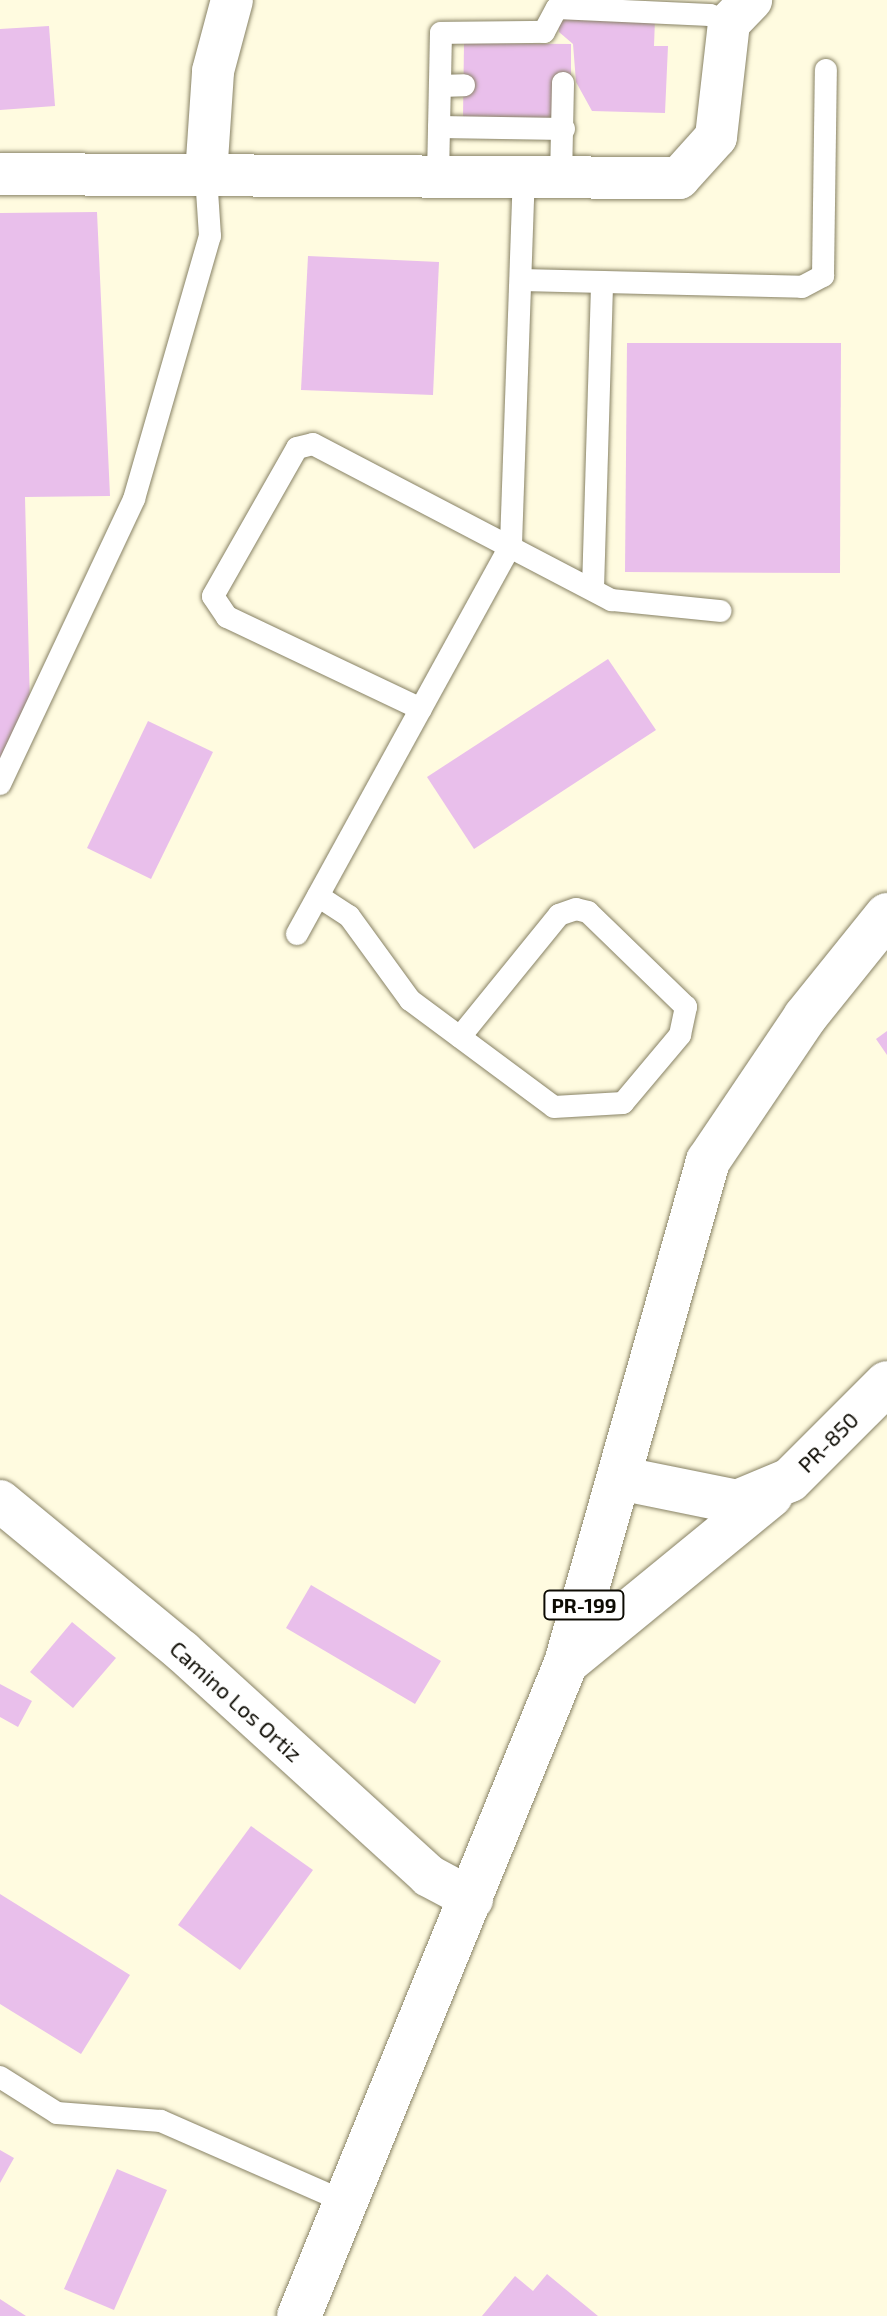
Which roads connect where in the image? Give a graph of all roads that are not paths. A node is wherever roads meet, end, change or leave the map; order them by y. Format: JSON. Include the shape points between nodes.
{"nodes":[{"id":1,"x":232,"y":0,"type":"edge"},
{"id":2,"x":740,"y":12,"type":"edge"},
{"id":3,"x":826,"y":70,"type":"dead end"},
{"id":4,"x":464,"y":85,"type":"dead end"},
{"id":5,"x":440,"y":86,"type":"junction"},
{"id":6,"x":559,"y":86,"type":"dead end"},
{"id":7,"x":439,"y":127,"type":"junction"},
{"id":8,"x":564,"y":129,"type":"junction"},
{"id":9,"x":0,"y":174,"type":"edge"},
{"id":10,"x":206,"y":175,"type":"junction"},
{"id":11,"x":438,"y":176,"type":"junction"},
{"id":12,"x":543,"y":178,"type":"junction"},
{"id":13,"x":521,"y":280,"type":"junction"},
{"id":14,"x":602,"y":282,"type":"junction"},
{"id":15,"x":511,"y":544,"type":"junction"},
{"id":16,"x":593,"y":589,"type":"junction"},
{"id":17,"x":720,"y":611,"type":"dead end"},
{"id":18,"x":421,"y":709,"type":"junction"},
{"id":19,"x":0,"y":784,"type":"edge"},
{"id":20,"x":318,"y":896,"type":"junction"},
{"id":21,"x":887,"y":915,"type":"edge"},
{"id":22,"x":297,"y":934,"type":"dead end"},
{"id":23,"x":460,"y":1037,"type":"junction"},
{"id":24,"x":887,"y":1383,"type":"edge"},
{"id":25,"x":624,"y":1479,"type":"junction"},
{"id":26,"x":790,"y":1480,"type":"junction"},
{"id":27,"x":0,"y":1501,"type":"edge"},
{"id":28,"x":566,"y":1663,"type":"junction"},
{"id":29,"x":472,"y":1899,"type":"junction"},
{"id":30,"x":0,"y":2077,"type":"edge"},
{"id":31,"x":350,"y":2204,"type":"junction"},
{"id":32,"x":299,"y":2316,"type":"edge"}],
"edges":[{"from":1,"to":10,"type":"street","via":[[213,71]]},
{"from":2,"to":5,"type":"lane","via":[[557,8],[547,38],[441,33]]},
{"from":2,"to":12,"type":"street","via":[[716,137],[679,178]]},
{"from":3,"to":14,"type":"lane","via":[[823,276],[802,287]]},
{"from":4,"to":5,"type":"lane"},
{"from":5,"to":7,"type":"lane"},
{"from":6,"to":8,"type":"lane"},
{"from":7,"to":8,"type":"lane"},
{"from":7,"to":11,"type":"lane"},
{"from":8,"to":12,"type":"lane"},
{"from":9,"to":10,"type":"street"},
{"from":10,"to":11,"type":"street"},
{"from":10,"to":19,"type":"lane","via":[[210,236],[134,499]]},
{"from":11,"to":12,"type":"street"},
{"from":12,"to":13,"type":"lane"},
{"from":13,"to":14,"type":"lane"},
{"from":13,"to":15,"type":"lane"},
{"from":14,"to":16,"type":"lane"},
{"from":15,"to":16,"type":"lane"},
{"from":15,"to":18,"type":"lane"},
{"from":15,"to":18,"type":"lane","via":[[313,444],[297,448],[213,596],[227,617]]},
{"from":16,"to":17,"type":"lane","via":[[612,600]]},
{"from":18,"to":20,"type":"lane"},
{"from":20,"to":22,"type":"lane"},
{"from":20,"to":23,"type":"lane","via":[[349,916],[410,1000]]},
{"from":21,"to":25,"type":"main road","number":"PR-199","via":[[805,1017],[708,1161]]},
{"from":23,"to":23,"type":"lane","via":[[554,1107],[623,1103],[680,1035],[686,1007],[588,912],[576,909],[559,915]]},
{"from":24,"to":26,"type":"main road","name":"PR-850","number":"PR-850"},
{"from":25,"to":26,"type":"main road","name":"PR-850","number":"PR-850","via":[[737,1502]]},
{"from":25,"to":28,"type":"main road","number":"PR-199"},
{"from":26,"to":28,"type":"main road"},
{"from":27,"to":29,"type":"street","name":"Camino Los Ortiz","via":[[182,1651],[429,1876]]},
{"from":28,"to":29,"type":"main road","number":"PR-199"},
{"from":29,"to":31,"type":"main road","number":"PR-199"},
{"from":30,"to":31,"type":"lane","via":[[57,2113],[161,2121]]},
{"from":31,"to":32,"type":"main road","number":"PR-199"}]}
